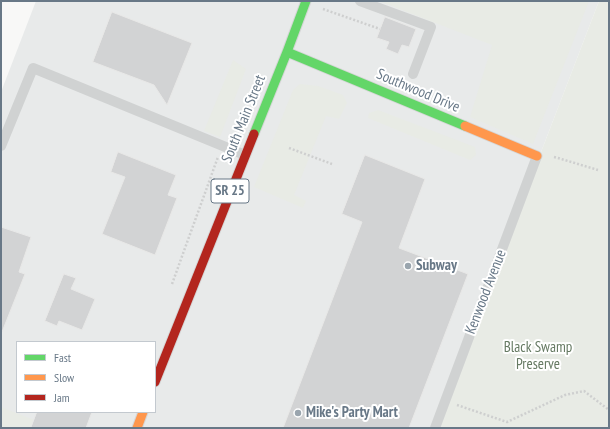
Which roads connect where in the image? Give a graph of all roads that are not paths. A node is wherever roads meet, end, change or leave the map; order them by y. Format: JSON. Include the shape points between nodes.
{"nodes":[{"id":1,"x":306,"y":1,"type":"edge"},
{"id":2,"x":360,"y":1,"type":"edge"},
{"id":3,"x":287,"y":52,"type":"junction"},
{"id":4,"x":413,"y":74,"type":"dead end"},
{"id":5,"x":1,"y":146,"type":"edge"},
{"id":6,"x":245,"y":155,"type":"junction"},
{"id":7,"x":537,"y":156,"type":"joint"},
{"id":8,"x":156,"y":379,"type":"edge"},
{"id":9,"x":143,"y":413,"type":"edge"},
{"id":10,"x":137,"y":428,"type":"edge"},
{"id":11,"x":435,"y":428,"type":"edge"}],
"edges":[{"from":1,"to":3,"type":"main road","name":"South Main Street","number":"SR 25"},
{"from":2,"to":4,"type":"lane","via":[[431,27]]},
{"from":3,"to":6,"type":"main road","name":"South Main Street","number":"SR 25"},
{"from":3,"to":7,"type":"main road","name":"Southwood Drive"},
{"from":5,"to":6,"type":"lane","via":[[33,68]]},
{"from":6,"to":8,"type":"main road","name":"South Main Street","number":"SR 25"},
{"from":7,"to":11,"type":"lane","name":"Kenwood Avenue"},
{"from":9,"to":10,"type":"main road"}]}
